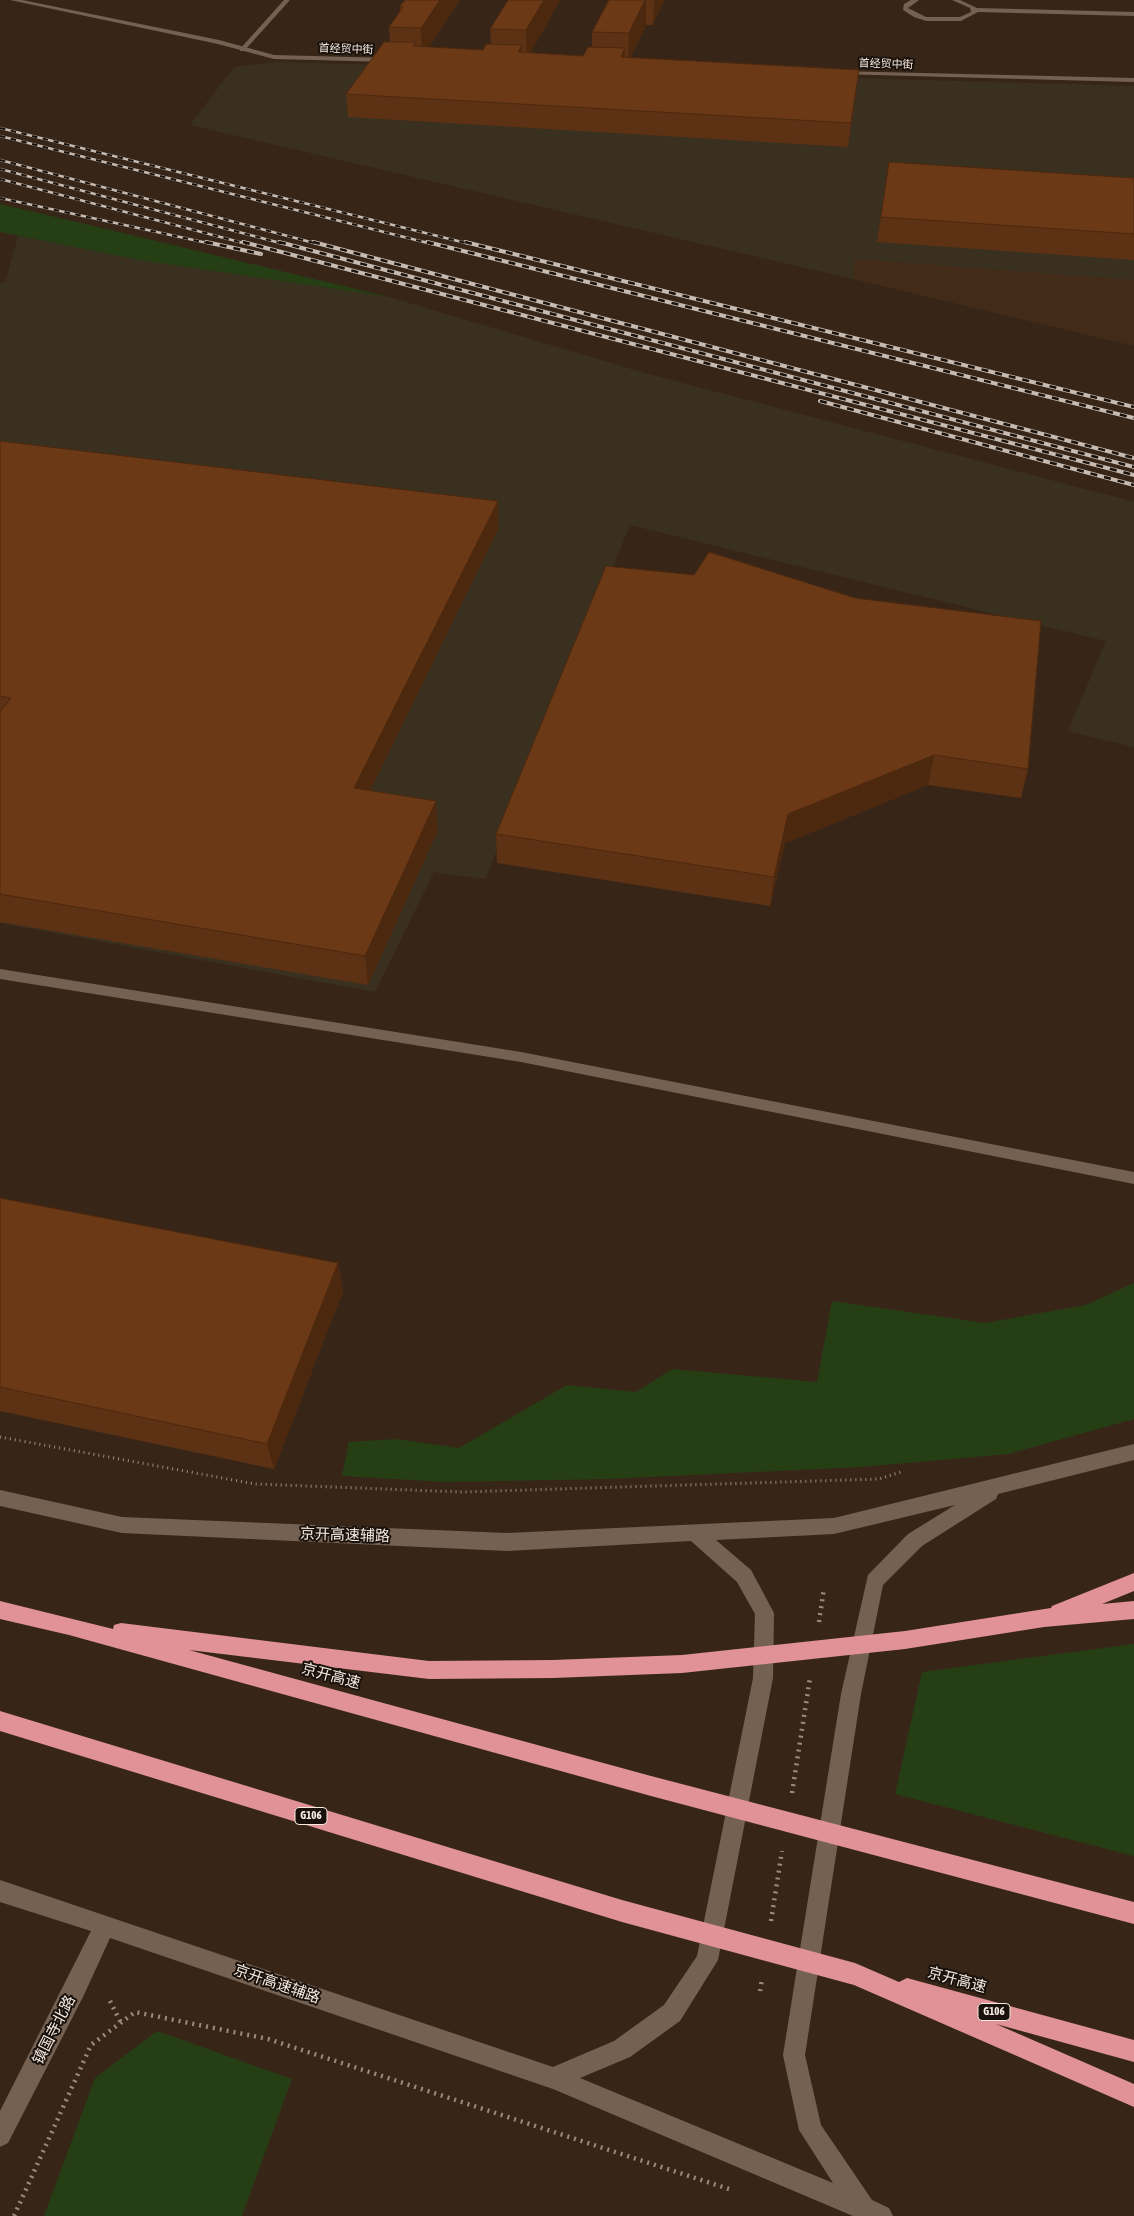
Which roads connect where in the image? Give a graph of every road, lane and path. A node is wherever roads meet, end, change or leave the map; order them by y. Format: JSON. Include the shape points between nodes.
{"nodes":[{"id":1,"x":13,"y":0,"type":"edge"},
{"id":2,"x":287,"y":0,"type":"edge"},
{"id":3,"x":916,"y":0,"type":"edge"},
{"id":4,"x":954,"y":0,"type":"edge"},
{"id":5,"x":975,"y":10,"type":"junction"},
{"id":6,"x":1134,"y":14,"type":"edge"},
{"id":7,"x":242,"y":50,"type":"junction"},
{"id":8,"x":394,"y":60,"type":"edge"},
{"id":9,"x":834,"y":72,"type":"edge"},
{"id":10,"x":1134,"y":80,"type":"edge"},
{"id":11,"x":0,"y":974,"type":"edge"},
{"id":12,"x":1134,"y":1178,"type":"edge"},
{"id":13,"x":0,"y":1437,"type":"edge"},
{"id":14,"x":1134,"y":1452,"type":"edge"},
{"id":15,"x":904,"y":1471,"type":"dead end"},
{"id":16,"x":1002,"y":1485,"type":"junction"},
{"id":17,"x":0,"y":1498,"type":"edge"},
{"id":18,"x":693,"y":1532,"type":"junction"},
{"id":19,"x":1134,"y":1582,"type":"edge"},
{"id":20,"x":824,"y":1588,"type":"dead end"},
{"id":21,"x":0,"y":1610,"type":"edge"},
{"id":22,"x":1134,"y":1610,"type":"edge"},
{"id":23,"x":1044,"y":1618,"type":"junction"},
{"id":24,"x":69,"y":1626,"type":"junction"},
{"id":25,"x":818,"y":1628,"type":"dead end"},
{"id":26,"x":810,"y":1677,"type":"dead end"},
{"id":27,"x":0,"y":1721,"type":"edge"},
{"id":28,"x":791,"y":1794,"type":"dead end"},
{"id":29,"x":784,"y":1844,"type":"dead end"},
{"id":30,"x":1,"y":1894,"type":"edge"},
{"id":31,"x":1134,"y":1913,"type":"edge"},
{"id":32,"x":105,"y":1925,"type":"junction"},
{"id":33,"x":769,"y":1932,"type":"dead end"},
{"id":34,"x":763,"y":1971,"type":"dead end"},
{"id":35,"x":855,"y":1974,"type":"junction"},
{"id":36,"x":760,"y":1991,"type":"dead end"},
{"id":37,"x":110,"y":2001,"type":"dead end"},
{"id":38,"x":121,"y":2023,"type":"junction"},
{"id":39,"x":1134,"y":2051,"type":"edge"},
{"id":40,"x":553,"y":2078,"type":"junction"},
{"id":41,"x":1134,"y":2096,"type":"edge"},
{"id":42,"x":0,"y":2135,"type":"edge"},
{"id":43,"x":728,"y":2189,"type":"dead end"},
{"id":44,"x":872,"y":2212,"type":"edge"},
{"id":45,"x":14,"y":2216,"type":"edge"}],
"edges":[{"from":1,"to":7,"type":"street","name":"首经贸中街","via":[[219,42]]},
{"from":2,"to":7,"type":"street"},
{"from":3,"to":5,"type":"street","via":[[905,9],[926,19],[961,19]]},
{"from":4,"to":5,"type":"street","via":[[967,3]]},
{"from":5,"to":6,"type":"street"},
{"from":7,"to":8,"type":"street","name":"首经贸中街","via":[[274,57]]},
{"from":9,"to":10,"type":"street","name":"首经贸中街"},
{"from":11,"to":12,"type":"street","via":[[521,1057]]},
{"from":13,"to":15,"type":"path","via":[[255,1484],[462,1492],[879,1479]]},
{"from":14,"to":16,"type":"street","name":"京开高速辅路"},
{"from":16,"to":18,"type":"street","name":"京开高速辅路","via":[[834,1526]]},
{"from":16,"to":44,"type":"street","via":[[915,1540],[875,1581],[851,1694],[794,2056],[811,2130]]},
{"from":17,"to":18,"type":"street","name":"京开高速辅路","via":[[122,1525],[507,1542]]},
{"from":18,"to":40,"type":"street","via":[[744,1576],[765,1613],[763,1678],[706,1960],[672,2014],[622,2049]]},
{"from":19,"to":23,"type":"highway"},
{"from":20,"to":25,"type":"path"},
{"from":21,"to":24,"type":"highway","name":"京开高速"},
{"from":22,"to":23,"type":"highway"},
{"from":23,"to":24,"type":"highway","via":[[905,1640],[682,1664],[553,1669],[429,1670]]},
{"from":24,"to":31,"type":"highway","name":"京开高速","via":[[650,1786]]},
{"from":26,"to":28,"type":"path"},
{"from":27,"to":35,"type":"highway","number":"G106","via":[[622,1911]]},
{"from":29,"to":33,"type":"path"},
{"from":30,"to":32,"type":"street","name":"京开高速辅路"},
{"from":32,"to":40,"type":"street","name":"京开高速辅路"},
{"from":32,"to":42,"type":"street","name":"镇国寺北路"},
{"from":34,"to":36,"type":"path"},
{"from":35,"to":39,"type":"highway","name":"京开高速","number":"G106"},
{"from":35,"to":41,"type":"highway"},
{"from":37,"to":38,"type":"path"},
{"from":38,"to":43,"type":"path","via":[[135,2012],[268,2039]]},
{"from":38,"to":45,"type":"path","via":[[91,2045]]},
{"from":40,"to":44,"type":"street","name":"京开高速辅路"}]}
